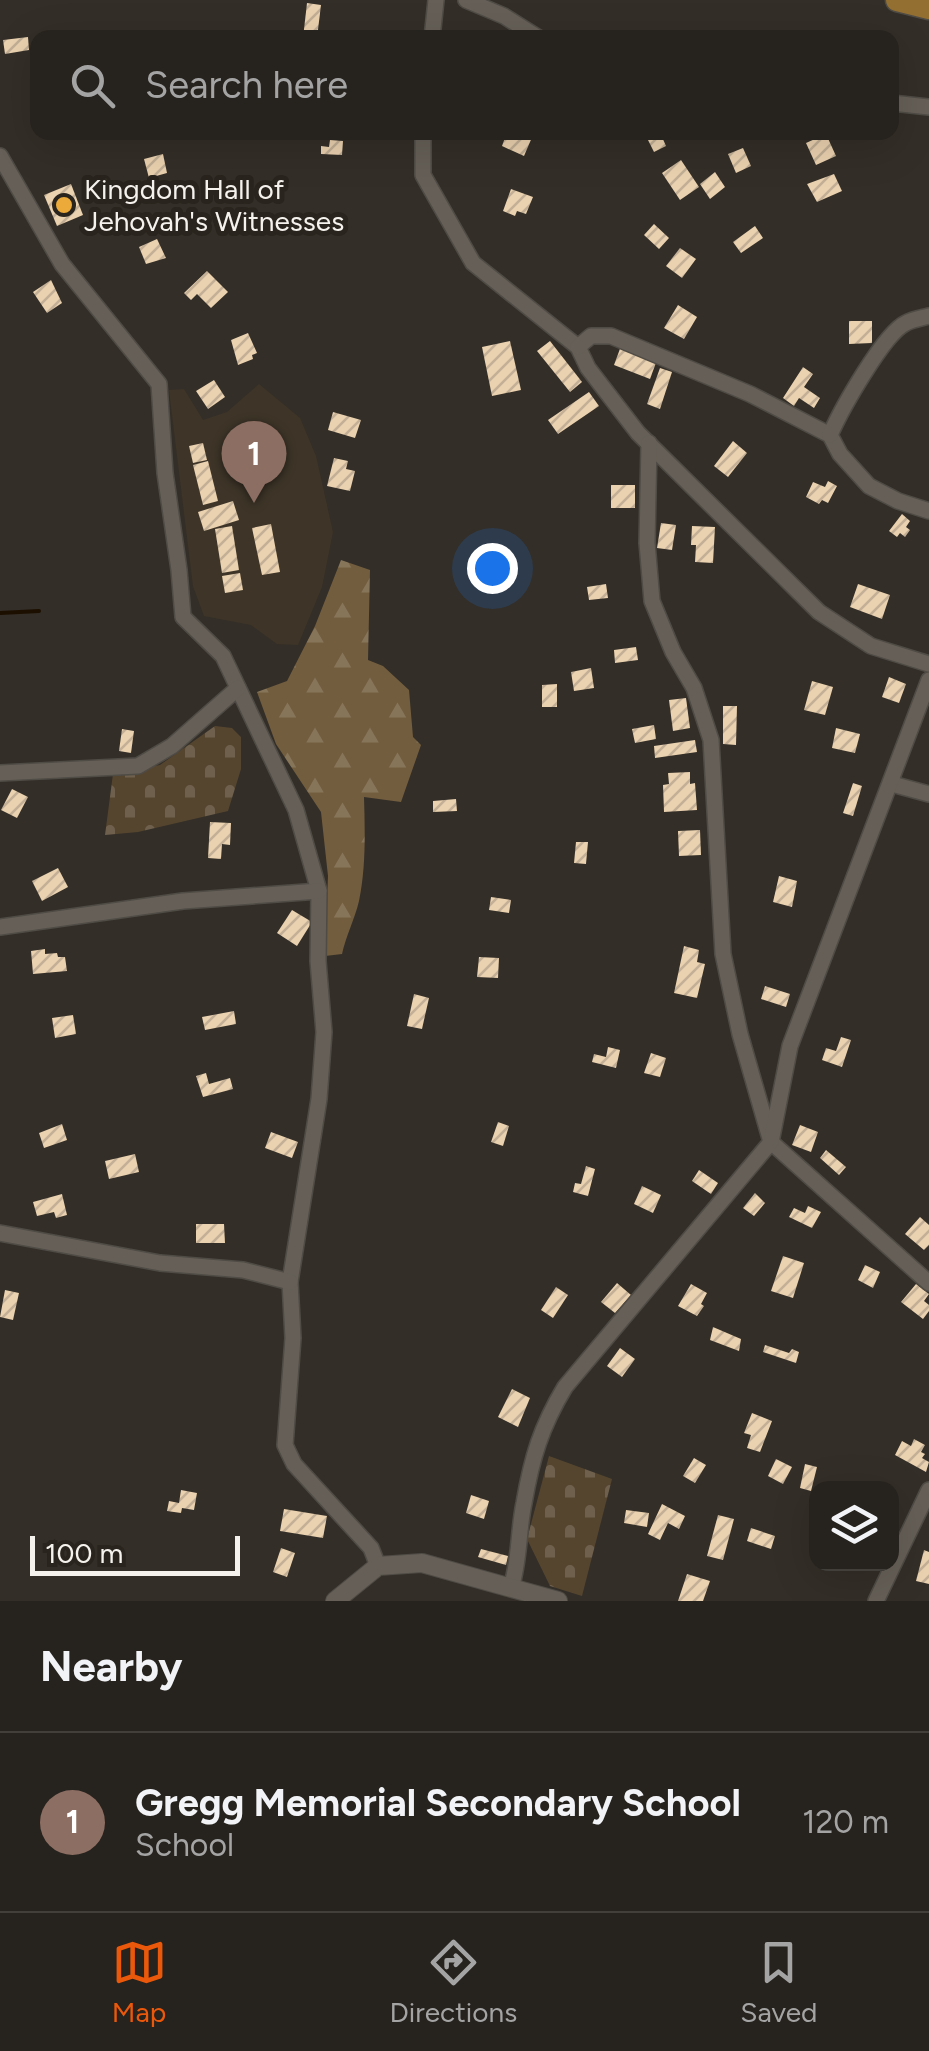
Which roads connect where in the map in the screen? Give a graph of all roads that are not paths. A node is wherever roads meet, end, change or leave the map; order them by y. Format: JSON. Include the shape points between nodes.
{"nodes":[{"id":1,"x":436,"y":0,"type":"edge"},
{"id":2,"x":466,"y":0,"type":"edge"},
{"id":3,"x":896,"y":0,"type":"edge"},
{"id":4,"x":929,"y":8,"type":"edge"},
{"id":5,"x":433,"y":30,"type":"edge"},
{"id":6,"x":526,"y":30,"type":"edge"},
{"id":7,"x":899,"y":103,"type":"edge"},
{"id":8,"x":929,"y":107,"type":"edge"},
{"id":9,"x":423,"y":140,"type":"edge"},
{"id":10,"x":0,"y":156,"type":"edge"},
{"id":11,"x":929,"y":316,"type":"edge"},
{"id":12,"x":578,"y":348,"type":"junction"},
{"id":13,"x":830,"y":434,"type":"junction"},
{"id":14,"x":649,"y":443,"type":"junction"},
{"id":15,"x":929,"y":511,"type":"edge"},
{"id":16,"x":929,"y":664,"type":"edge"},
{"id":17,"x":929,"y":680,"type":"edge"},
{"id":18,"x":238,"y":688,"type":"junction"},
{"id":19,"x":0,"y":773,"type":"edge"},
{"id":20,"x":892,"y":784,"type":"junction"},
{"id":21,"x":929,"y":794,"type":"edge"},
{"id":22,"x":319,"y":891,"type":"junction"},
{"id":23,"x":0,"y":927,"type":"edge"},
{"id":24,"x":771,"y":1142,"type":"junction"},
{"id":25,"x":0,"y":1233,"type":"edge"},
{"id":26,"x":290,"y":1282,"type":"junction"},
{"id":27,"x":929,"y":1284,"type":"edge"},
{"id":28,"x":929,"y":1490,"type":"edge"},
{"id":29,"x":378,"y":1566,"type":"junction"},
{"id":30,"x":519,"y":1593,"type":"edge"},
{"id":31,"x":335,"y":1601,"type":"edge"},
{"id":32,"x":558,"y":1601,"type":"edge"},
{"id":33,"x":876,"y":1601,"type":"edge"}],
"edges":[{"from":1,"to":5,"type":"street"},
{"from":2,"to":6,"type":"street"},
{"from":3,"to":4,"type":"main road"},
{"from":7,"to":8,"type":"street"},
{"from":9,"to":12,"type":"street","via":[[423,175],[474,263]]},
{"from":10,"to":18,"type":"street","via":[[62,264],[159,384],[182,617],[224,656]]},
{"from":11,"to":13,"type":"street","via":[[904,323],[885,340]]},
{"from":12,"to":13,"type":"street","via":[[591,336],[610,336]]},
{"from":12,"to":14,"type":"street"},
{"from":13,"to":15,"type":"street","via":[[869,486]]},
{"from":14,"to":16,"type":"street","via":[[819,612],[871,646]]},
{"from":14,"to":24,"type":"street","via":[[652,601],[712,740],[723,954]]},
{"from":17,"to":20,"type":"street"},
{"from":18,"to":19,"type":"street","via":[[172,746],[138,766]]},
{"from":18,"to":22,"type":"street","via":[[296,810]]},
{"from":20,"to":21,"type":"street"},
{"from":20,"to":24,"type":"street","via":[[790,1046]]},
{"from":22,"to":23,"type":"street","via":[[183,901]]},
{"from":22,"to":26,"type":"street","via":[[324,1032]]},
{"from":24,"to":27,"type":"street"},
{"from":24,"to":30,"type":"street","via":[[566,1387],[543,1424],[523,1506]]},
{"from":25,"to":26,"type":"street"},
{"from":26,"to":29,"type":"street","via":[[286,1446]]},
{"from":28,"to":33,"type":"street"},
{"from":29,"to":30,"type":"street","via":[[422,1563]]},
{"from":29,"to":31,"type":"street"},
{"from":30,"to":32,"type":"street"}]}
